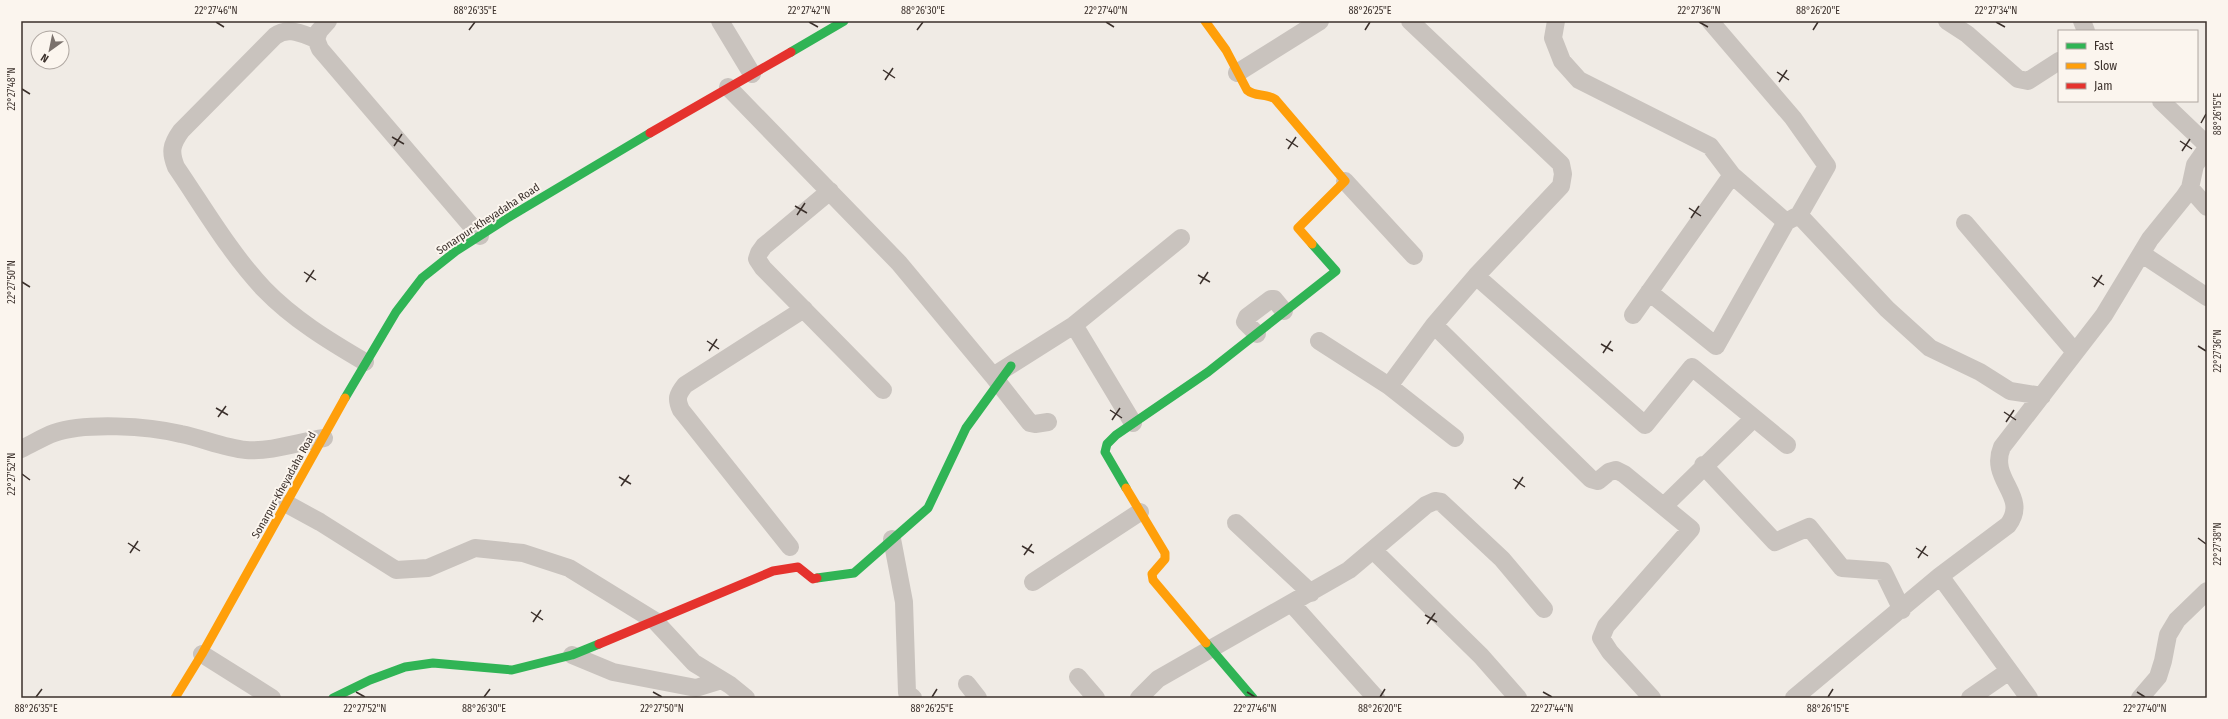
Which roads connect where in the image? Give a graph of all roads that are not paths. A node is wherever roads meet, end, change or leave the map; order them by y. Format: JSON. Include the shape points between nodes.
{"nodes":[{"id":1,"x":328,"y":21,"type":"edge"},
{"id":2,"x":720,"y":21,"type":"edge"},
{"id":3,"x":844,"y":21,"type":"edge"},
{"id":4,"x":1205,"y":21,"type":"edge"},
{"id":5,"x":1320,"y":21,"type":"edge"},
{"id":6,"x":1410,"y":21,"type":"edge"},
{"id":7,"x":1556,"y":21,"type":"edge"},
{"id":8,"x":1710,"y":21,"type":"edge"},
{"id":9,"x":1947,"y":21,"type":"edge"},
{"id":10,"x":316,"y":39,"type":"junction"},
{"id":11,"x":2058,"y":62,"type":"edge"},
{"id":12,"x":1237,"y":73,"type":"junction"},
{"id":13,"x":752,"y":74,"type":"junction"},
{"id":14,"x":728,"y":87,"type":"junction"},
{"id":15,"x":2162,"y":102,"type":"edge"},
{"id":16,"x":2207,"y":145,"type":"edge"},
{"id":17,"x":2207,"y":148,"type":"edge"},
{"id":18,"x":1732,"y":175,"type":"junction"},
{"id":19,"x":1345,"y":181,"type":"junction"},
{"id":20,"x":2190,"y":188,"type":"junction"},
{"id":21,"x":830,"y":191,"type":"junction"},
{"id":22,"x":2207,"y":206,"type":"edge"},
{"id":23,"x":1792,"y":218,"type":"junction"},
{"id":24,"x":1965,"y":223,"type":"dead end"},
{"id":25,"x":480,"y":236,"type":"junction"},
{"id":26,"x":1181,"y":238,"type":"dead end"},
{"id":27,"x":2142,"y":254,"type":"junction"},
{"id":28,"x":1414,"y":256,"type":"dead end"},
{"id":29,"x":1476,"y":276,"type":"junction"},
{"id":30,"x":1649,"y":292,"type":"junction"},
{"id":31,"x":2207,"y":297,"type":"edge"},
{"id":32,"x":804,"y":309,"type":"junction"},
{"id":33,"x":1284,"y":311,"type":"joint"},
{"id":34,"x":1633,"y":315,"type":"dead end"},
{"id":35,"x":1434,"y":325,"type":"junction"},
{"id":36,"x":1074,"y":326,"type":"junction"},
{"id":37,"x":1257,"y":334,"type":"joint"},
{"id":38,"x":1319,"y":341,"type":"dead end"},
{"id":39,"x":2075,"y":352,"type":"junction"},
{"id":40,"x":365,"y":362,"type":"junction"},
{"id":41,"x":996,"y":380,"type":"junction"},
{"id":42,"x":1389,"y":386,"type":"junction"},
{"id":43,"x":883,"y":390,"type":"dead end"},
{"id":44,"x":2042,"y":396,"type":"junction"},
{"id":45,"x":1754,"y":418,"type":"junction"},
{"id":46,"x":1048,"y":422,"type":"dead end"},
{"id":47,"x":1133,"y":423,"type":"junction"},
{"id":48,"x":324,"y":438,"type":"junction"},
{"id":49,"x":1455,"y":438,"type":"dead end"},
{"id":50,"x":1787,"y":445,"type":"dead end"},
{"id":51,"x":21,"y":449,"type":"edge"},
{"id":52,"x":1703,"y":465,"type":"junction"},
{"id":53,"x":287,"y":504,"type":"junction"},
{"id":54,"x":1664,"y":506,"type":"junction"},
{"id":55,"x":1140,"y":512,"type":"junction"},
{"id":56,"x":1236,"y":524,"type":"dead end"},
{"id":57,"x":892,"y":540,"type":"junction"},
{"id":58,"x":790,"y":546,"type":"dead end"},
{"id":59,"x":1373,"y":550,"type":"junction"},
{"id":60,"x":1940,"y":576,"type":"junction"},
{"id":61,"x":1033,"y":582,"type":"dead end"},
{"id":62,"x":2207,"y":591,"type":"edge"},
{"id":63,"x":1311,"y":593,"type":"junction"},
{"id":64,"x":1292,"y":604,"type":"junction"},
{"id":65,"x":1544,"y":610,"type":"dead end"},
{"id":66,"x":1902,"y":610,"type":"junction"},
{"id":67,"x":655,"y":621,"type":"junction"},
{"id":68,"x":1211,"y":649,"type":"junction"},
{"id":69,"x":202,"y":654,"type":"junction"},
{"id":70,"x":572,"y":655,"type":"junction"},
{"id":71,"x":2009,"y":671,"type":"junction"},
{"id":72,"x":1078,"y":677,"type":"dead end"},
{"id":73,"x":722,"y":680,"type":"junction"},
{"id":74,"x":967,"y":684,"type":"dead end"},
{"id":75,"x":1148,"y":694,"type":"edge"},
{"id":76,"x":174,"y":698,"type":"edge"},
{"id":77,"x":272,"y":698,"type":"edge"},
{"id":78,"x":333,"y":698,"type":"edge"},
{"id":79,"x":746,"y":698,"type":"edge"},
{"id":80,"x":913,"y":698,"type":"edge"},
{"id":81,"x":978,"y":698,"type":"edge"},
{"id":82,"x":1096,"y":698,"type":"edge"},
{"id":83,"x":1253,"y":698,"type":"edge"},
{"id":84,"x":1376,"y":698,"type":"edge"},
{"id":85,"x":1518,"y":698,"type":"edge"},
{"id":86,"x":1652,"y":698,"type":"edge"},
{"id":87,"x":1794,"y":698,"type":"edge"},
{"id":88,"x":1970,"y":698,"type":"edge"},
{"id":89,"x":2029,"y":698,"type":"edge"},
{"id":90,"x":2140,"y":698,"type":"edge"}],
"edges":[{"from":1,"to":10,"type":"street"},
{"from":2,"to":13,"type":"street"},
{"from":3,"to":13,"type":"street","name":"Sonarpur-Kheyadaha Road"},
{"from":4,"to":12,"type":"street","via":[[1226,50]]},
{"from":5,"to":12,"type":"street"},
{"from":6,"to":29,"type":"street","via":[[1561,164],[1561,186]]},
{"from":7,"to":18,"type":"street","via":[[1553,38],[1562,61],[1579,80],[1710,146]]},
{"from":8,"to":23,"type":"street","via":[[1793,118],[1827,166]]},
{"from":9,"to":11,"type":"street","via":[[1967,34],[2018,79],[2028,81]]},
{"from":10,"to":25,"type":"street","via":[[320,49]]},
{"from":10,"to":40,"type":"street","via":[[282,30],[181,131],[172,143],[172,155],[176,168],[244,265],[264,289],[314,330]]},
{"from":12,"to":19,"type":"street","via":[[1252,94],[1267,94],[1282,106]]},
{"from":13,"to":14,"type":"street","name":"Sonarpur-Kheyadaha Road"},
{"from":14,"to":21,"type":"street"},
{"from":14,"to":25,"type":"street","name":"Sonarpur-Kheyadaha Road"},
{"from":15,"to":16,"type":"street"},
{"from":17,"to":20,"type":"street","via":[[2196,165]]},
{"from":18,"to":23,"type":"street"},
{"from":18,"to":30,"type":"street"},
{"from":19,"to":28,"type":"street"},
{"from":19,"to":33,"type":"street","via":[[1298,228],[1336,270]]},
{"from":20,"to":22,"type":"street"},
{"from":20,"to":27,"type":"street","via":[[2150,239]]},
{"from":21,"to":32,"type":"street","via":[[758,252],[757,259],[764,268]]},
{"from":21,"to":41,"type":"street","via":[[912,278]]},
{"from":23,"to":30,"type":"street","via":[[1716,346]]},
{"from":23,"to":44,"type":"street","via":[[1930,348],[2010,390]]},
{"from":24,"to":39,"type":"street"},
{"from":25,"to":40,"type":"street","name":"Sonarpur-Kheyadaha Road","via":[[422,278],[396,312]]},
{"from":26,"to":36,"type":"street"},
{"from":27,"to":31,"type":"street"},
{"from":27,"to":39,"type":"street","via":[[2104,315]]},
{"from":29,"to":35,"type":"street"},
{"from":29,"to":45,"type":"street","via":[[1645,425],[1692,367]]},
{"from":30,"to":34,"type":"street"},
{"from":32,"to":43,"type":"street"},
{"from":32,"to":58,"type":"street","via":[[685,385],[677,400],[680,410]]},
{"from":33,"to":37,"type":"street","via":[[1271,299],[1247,317],[1245,322]]},
{"from":35,"to":42,"type":"street"},
{"from":35,"to":54,"type":"street","via":[[1591,479],[1598,481],[1616,470]]},
{"from":36,"to":41,"type":"street","via":[[1011,366]]},
{"from":36,"to":47,"type":"street"},
{"from":37,"to":47,"type":"street","via":[[1208,372]]},
{"from":38,"to":42,"type":"street"},
{"from":39,"to":44,"type":"street"},
{"from":40,"to":48,"type":"street","name":"Sonarpur-Kheyadaha Road"},
{"from":41,"to":46,"type":"street","via":[[1030,423]]},
{"from":41,"to":57,"type":"street","via":[[966,428],[928,508]]},
{"from":42,"to":49,"type":"street"},
{"from":44,"to":60,"type":"street","via":[[2002,447],[1998,457],[1998,466],[2016,506],[2015,516],[2008,525]]},
{"from":45,"to":50,"type":"street"},
{"from":45,"to":52,"type":"street"},
{"from":47,"to":55,"type":"street","via":[[1107,444],[1105,452]]},
{"from":48,"to":51,"type":"street","via":[[261,450],[245,450],[154,429],[76,428],[55,433]]},
{"from":48,"to":53,"type":"street","name":"Sonarpur-Kheyadaha Road"},
{"from":52,"to":54,"type":"street"},
{"from":52,"to":66,"type":"street","via":[[1775,542],[1809,527],[1842,568],[1883,571]]},
{"from":53,"to":67,"type":"street","via":[[396,570],[428,568],[475,548],[523,553],[569,568]]},
{"from":53,"to":69,"type":"street","name":"Sonarpur-Kheyadaha Road"},
{"from":54,"to":86,"type":"street","via":[[1691,529],[1606,626],[1601,638],[1610,652]]},
{"from":55,"to":61,"type":"street"},
{"from":55,"to":68,"type":"street","via":[[1165,554],[1165,559],[1152,574],[1153,580]]},
{"from":56,"to":63,"type":"street"},
{"from":57,"to":67,"type":"street","via":[[854,573],[813,579],[798,567],[773,571]]},
{"from":57,"to":80,"type":"street","via":[[904,602],[907,693]]},
{"from":59,"to":63,"type":"street","via":[[1349,570]]},
{"from":59,"to":65,"type":"street","via":[[1426,505],[1435,501],[1441,502],[1502,559]]},
{"from":59,"to":85,"type":"street","via":[[1481,656]]},
{"from":60,"to":66,"type":"street"},
{"from":60,"to":71,"type":"street"},
{"from":62,"to":90,"type":"street","via":[[2177,620],[2168,635],[2164,661],[2158,677]]},
{"from":63,"to":64,"type":"street"},
{"from":64,"to":68,"type":"street"},
{"from":64,"to":84,"type":"street"},
{"from":66,"to":87,"type":"street"},
{"from":67,"to":70,"type":"street"},
{"from":67,"to":73,"type":"street","via":[[694,663]]},
{"from":68,"to":75,"type":"street","via":[[1158,679]]},
{"from":68,"to":83,"type":"street"},
{"from":69,"to":76,"type":"street","name":"Sonarpur-Kheyadaha Road"},
{"from":69,"to":77,"type":"street"},
{"from":70,"to":73,"type":"street","via":[[613,672],[696,688]]},
{"from":70,"to":78,"type":"street","via":[[512,670],[433,663],[405,667]]},
{"from":71,"to":88,"type":"street"},
{"from":71,"to":89,"type":"street"},
{"from":72,"to":82,"type":"street"},
{"from":73,"to":79,"type":"street"},
{"from":74,"to":81,"type":"street"}]}
